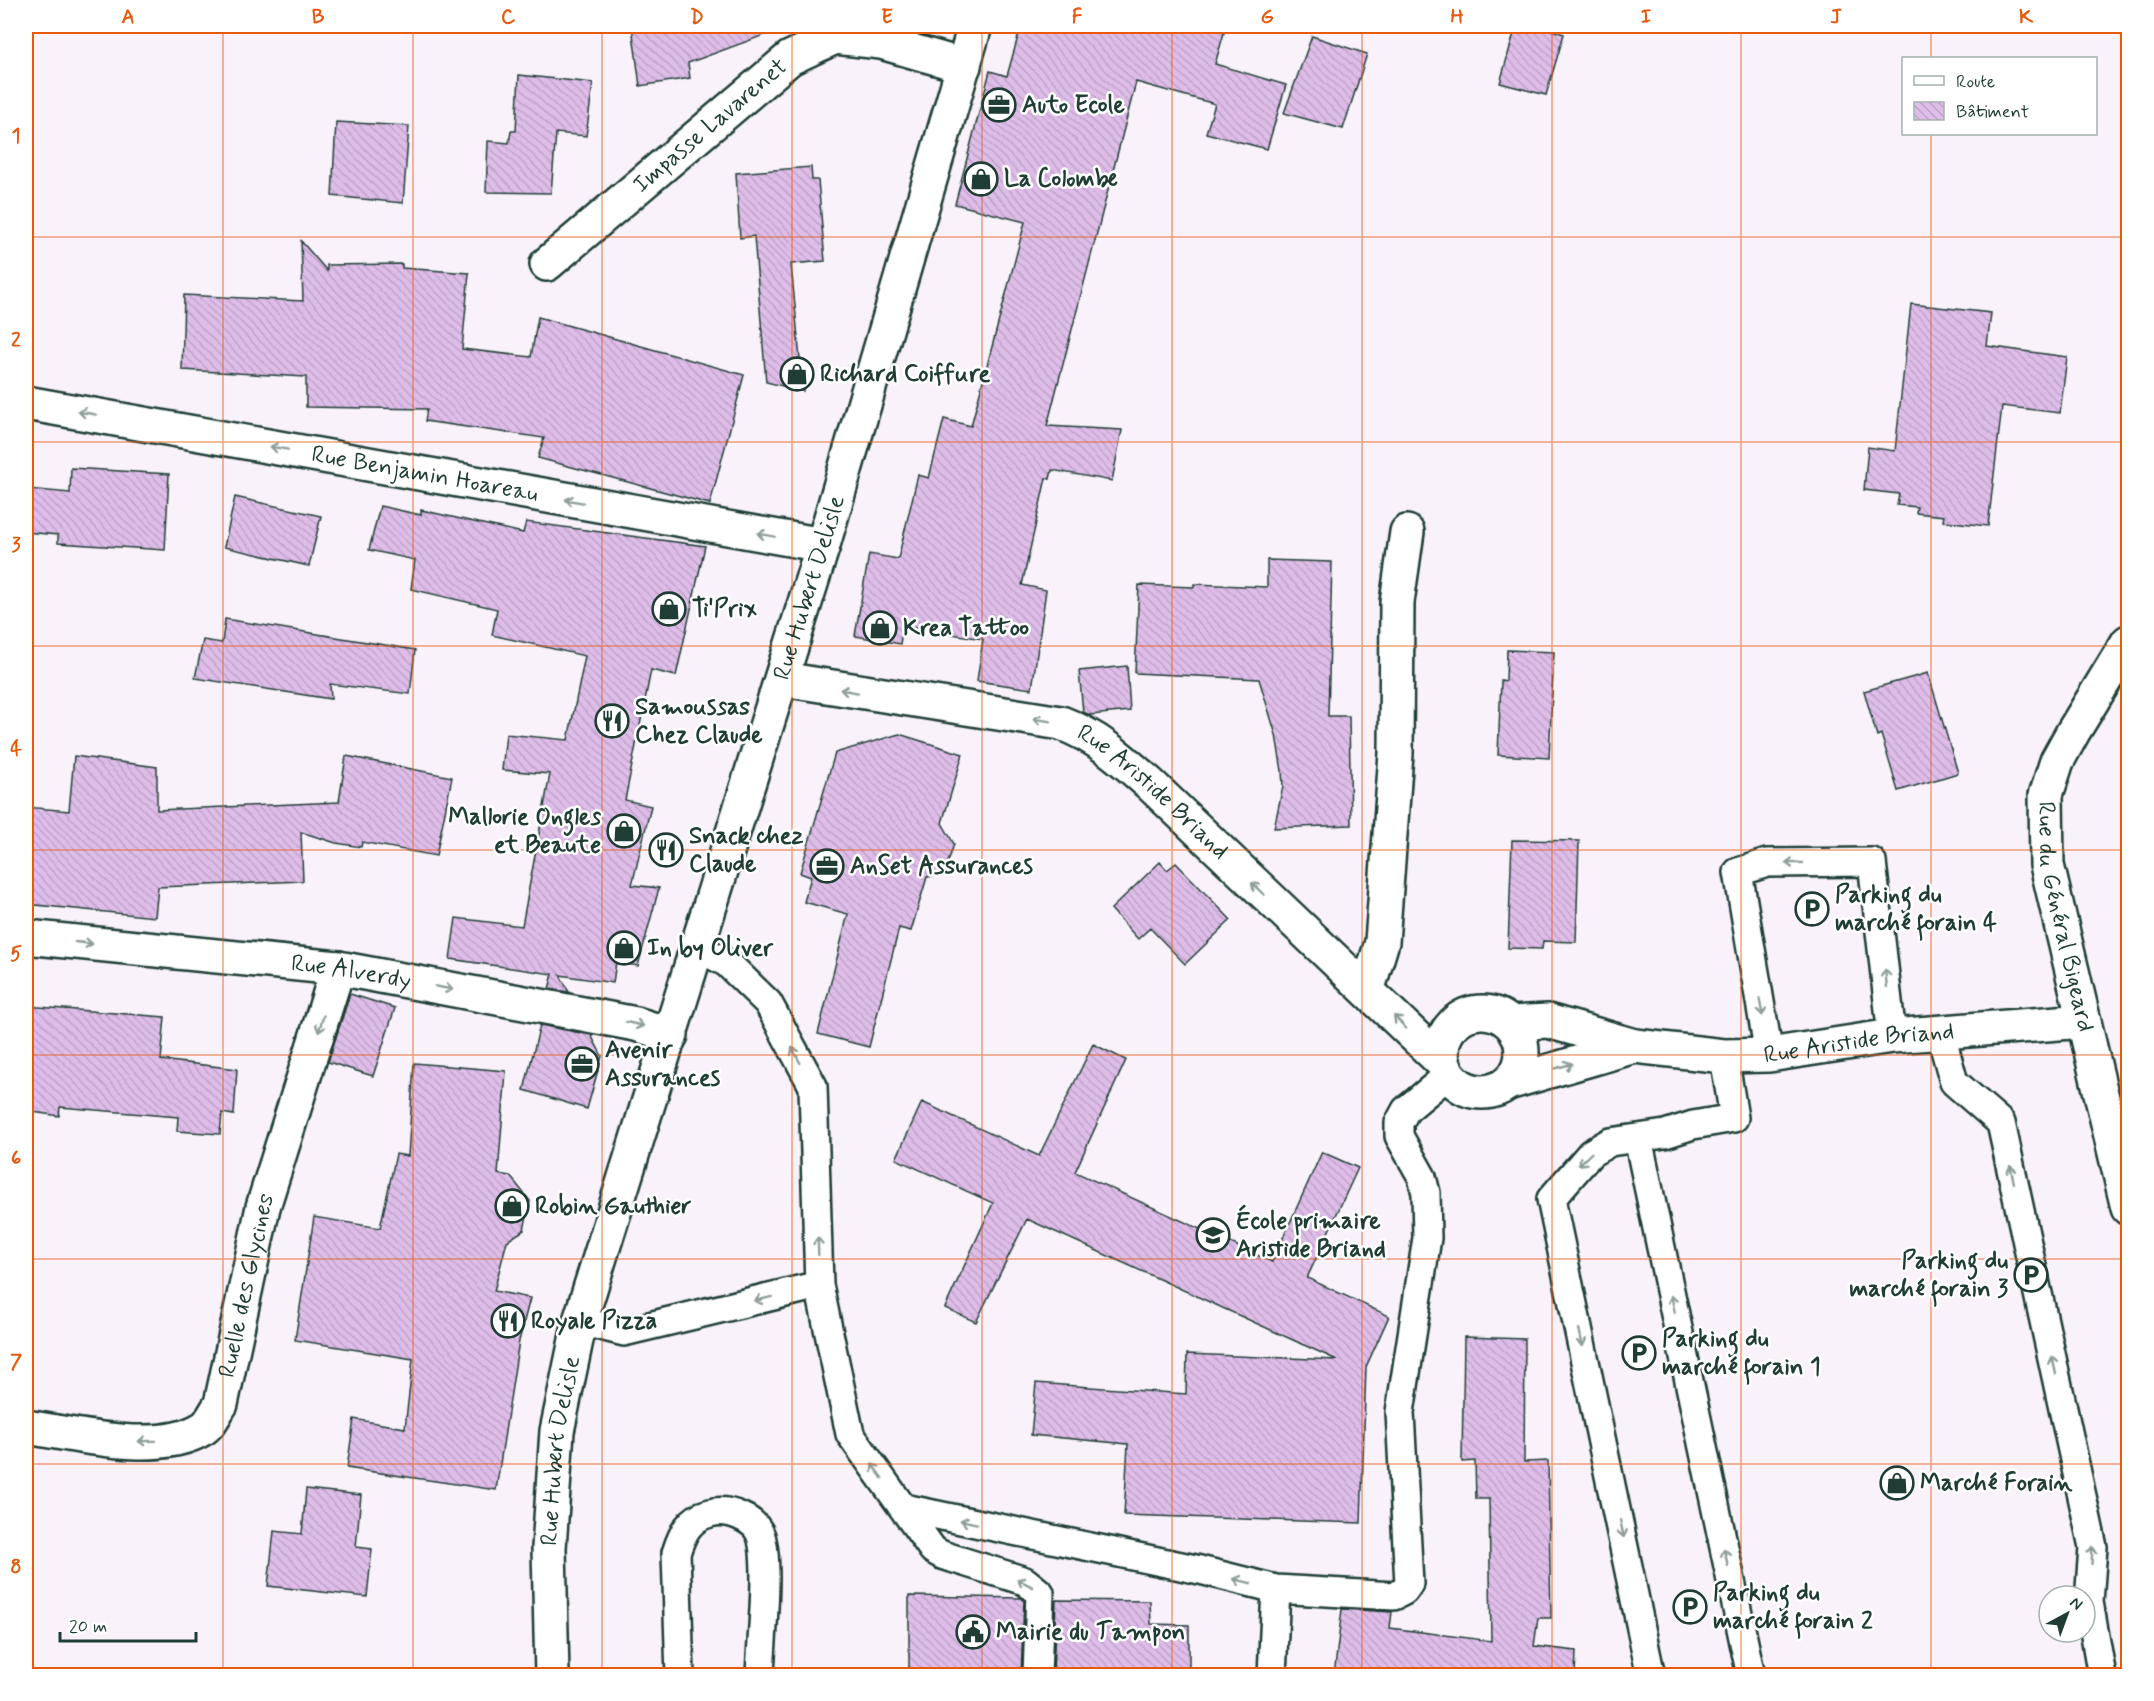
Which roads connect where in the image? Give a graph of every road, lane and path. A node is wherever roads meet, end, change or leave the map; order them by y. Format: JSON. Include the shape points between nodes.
{"nodes":[{"id":1,"x":975,"y":26,"type":"edge"},
{"id":2,"x":964,"y":66,"type":"junction"},
{"id":3,"x":547,"y":264,"type":"dead end"},
{"id":4,"x":26,"y":402,"type":"edge"},
{"id":5,"x":1407,"y":532,"type":"dead end"},
{"id":6,"x":824,"y":545,"type":"junction"},
{"id":7,"x":2128,"y":642,"type":"edge"},
{"id":8,"x":782,"y":679,"type":"junction"},
{"id":9,"x":26,"y":937,"type":"edge"},
{"id":10,"x":699,"y":948,"type":"junction"},
{"id":11,"x":338,"y":968,"type":"junction"},
{"id":12,"x":1368,"y":988,"type":"junction"},
{"id":13,"x":2084,"y":1021,"type":"junction"},
{"id":14,"x":1510,"y":1023,"type":"junction"},
{"id":15,"x":1940,"y":1032,"type":"junction"},
{"id":16,"x":671,"y":1035,"type":"junction"},
{"id":17,"x":1892,"y":1036,"type":"junction"},
{"id":18,"x":1635,"y":1046,"type":"junction"},
{"id":19,"x":1769,"y":1055,"type":"junction"},
{"id":20,"x":1724,"y":1056,"type":"junction"},
{"id":21,"x":1445,"y":1069,"type":"junction"},
{"id":22,"x":1508,"y":1083,"type":"junction"},
{"id":23,"x":1638,"y":1138,"type":"junction"},
{"id":24,"x":2128,"y":1208,"type":"edge"},
{"id":25,"x":819,"y":1285,"type":"junction"},
{"id":26,"x":580,"y":1321,"type":"junction"},
{"id":27,"x":26,"y":1427,"type":"edge"},
{"id":28,"x":904,"y":1508,"type":"junction"},
{"id":29,"x":1276,"y":1589,"type":"junction"},
{"id":30,"x":552,"y":1676,"type":"edge"},
{"id":31,"x":680,"y":1676,"type":"edge"},
{"id":32,"x":760,"y":1676,"type":"edge"},
{"id":33,"x":1037,"y":1676,"type":"edge"},
{"id":34,"x":1272,"y":1676,"type":"edge"},
{"id":35,"x":1651,"y":1676,"type":"edge"},
{"id":36,"x":1751,"y":1676,"type":"edge"},
{"id":37,"x":2102,"y":1676,"type":"edge"}],
"edges":[{"from":1,"to":2,"type":"street","name":"Rue Hubert Delisle"},
{"from":2,"to":3,"type":"street","name":"Impasse Lavarenet","via":[[881,42],[835,37],[790,58]]},
{"from":2,"to":6,"type":"street","name":"Rue Hubert Delisle"},
{"from":6,"to":4,"type":"street","name":"Rue Benjamin Hoareau","one_way":true},
{"from":5,"to":12,"type":"street","via":[[1397,602],[1396,754],[1382,942]]},
{"from":6,"to":8,"type":"street","name":"Rue Hubert Delisle"},
{"from":7,"to":13,"type":"street","name":"Rue du Général Bigeard","via":[[2073,732],[2046,795],[2047,865]]},
{"from":8,"to":10,"type":"street","name":"Rue Hubert Delisle"},
{"from":12,"to":8,"type":"street","name":"Rue Aristide Briand","one_way":true,"via":[[1311,940],[1151,785],[1087,733],[1061,723]]},
{"from":9,"to":11,"type":"street","name":"Rue Alverdy","one_way":true},
{"from":10,"to":16,"type":"street","name":"Rue Hubert Delisle"},
{"from":25,"to":10,"type":"lane","one_way":true,"via":[[813,1086],[768,1003],[727,963]]},
{"from":11,"to":16,"type":"street","name":"Rue Alverdy","one_way":true,"via":[[636,1024]]},
{"from":11,"to":27,"type":"street","name":"Ruelle des Glycines","one_way":true,"via":[[264,1207],[221,1404],[204,1429],[171,1441],[134,1442]]},
{"from":21,"to":12,"type":"street","name":"Rue Aristide Briand","one_way":true},
{"from":13,"to":15,"type":"street","name":"Rue Aristide Briand"},
{"from":13,"to":24,"type":"street","name":"Rue du Général Bigeard"},
{"from":14,"to":18,"type":"street","name":"Rue Aristide Briand","via":[[1548,1022]]},
{"from":14,"to":21,"type":"street","name":"Rue Aristide Briand","via":[[1486,1012],[1461,1017],[1444,1036]]},
{"from":14,"to":22,"type":"street","via":[[1518,1034],[1522,1060]]},
{"from":15,"to":17,"type":"street","name":"Rue Aristide Briand"},
{"from":37,"to":15,"type":"lane","one_way":true,"via":[[2089,1602],[2093,1547],[2001,1123],[1954,1082]]},
{"from":16,"to":26,"type":"street","name":"Rue Hubert Delisle"},
{"from":17,"to":19,"type":"street","name":"Rue Aristide Briand"},
{"from":17,"to":19,"type":"lane","one_way":true,"via":[[1872,862],[1767,863],[1738,872]]},
{"from":18,"to":20,"type":"street","name":"Rue Aristide Briand"},
{"from":22,"to":18,"type":"street","name":"Rue Aristide Briand","one_way":true},
{"from":19,"to":20,"type":"street","name":"Rue Aristide Briand"},
{"from":20,"to":23,"type":"lane","via":[[1734,1118]]},
{"from":21,"to":22,"type":"street","name":"Rue Aristide Briand","via":[[1470,1091],[1483,1093]]},
{"from":21,"to":29,"type":"lane","via":[[1406,1110],[1399,1124],[1399,1136],[1422,1177],[1426,1193],[1427,1238],[1400,1412],[1409,1584],[1394,1596]]},
{"from":23,"to":35,"type":"lane","one_way":true,"via":[[1610,1142],[1591,1153],[1551,1199]]},
{"from":36,"to":23,"type":"lane","one_way":true},
{"from":25,"to":26,"type":"lane","one_way":true,"via":[[624,1332]]},
{"from":28,"to":25,"type":"lane","one_way":true,"via":[[850,1434]]},
{"from":26,"to":30,"type":"street","name":"Rue Hubert Delisle","via":[[557,1431],[549,1548]]},
{"from":29,"to":28,"type":"lane","one_way":true},
{"from":33,"to":28,"type":"lane","one_way":true,"via":[[1040,1593],[1025,1581],[933,1550]]},
{"from":29,"to":34,"type":"lane"},
{"from":31,"to":32,"type":"lane","via":[[676,1553],[681,1535],[696,1517],[713,1512],[749,1520],[760,1534],[764,1556]]}]}
